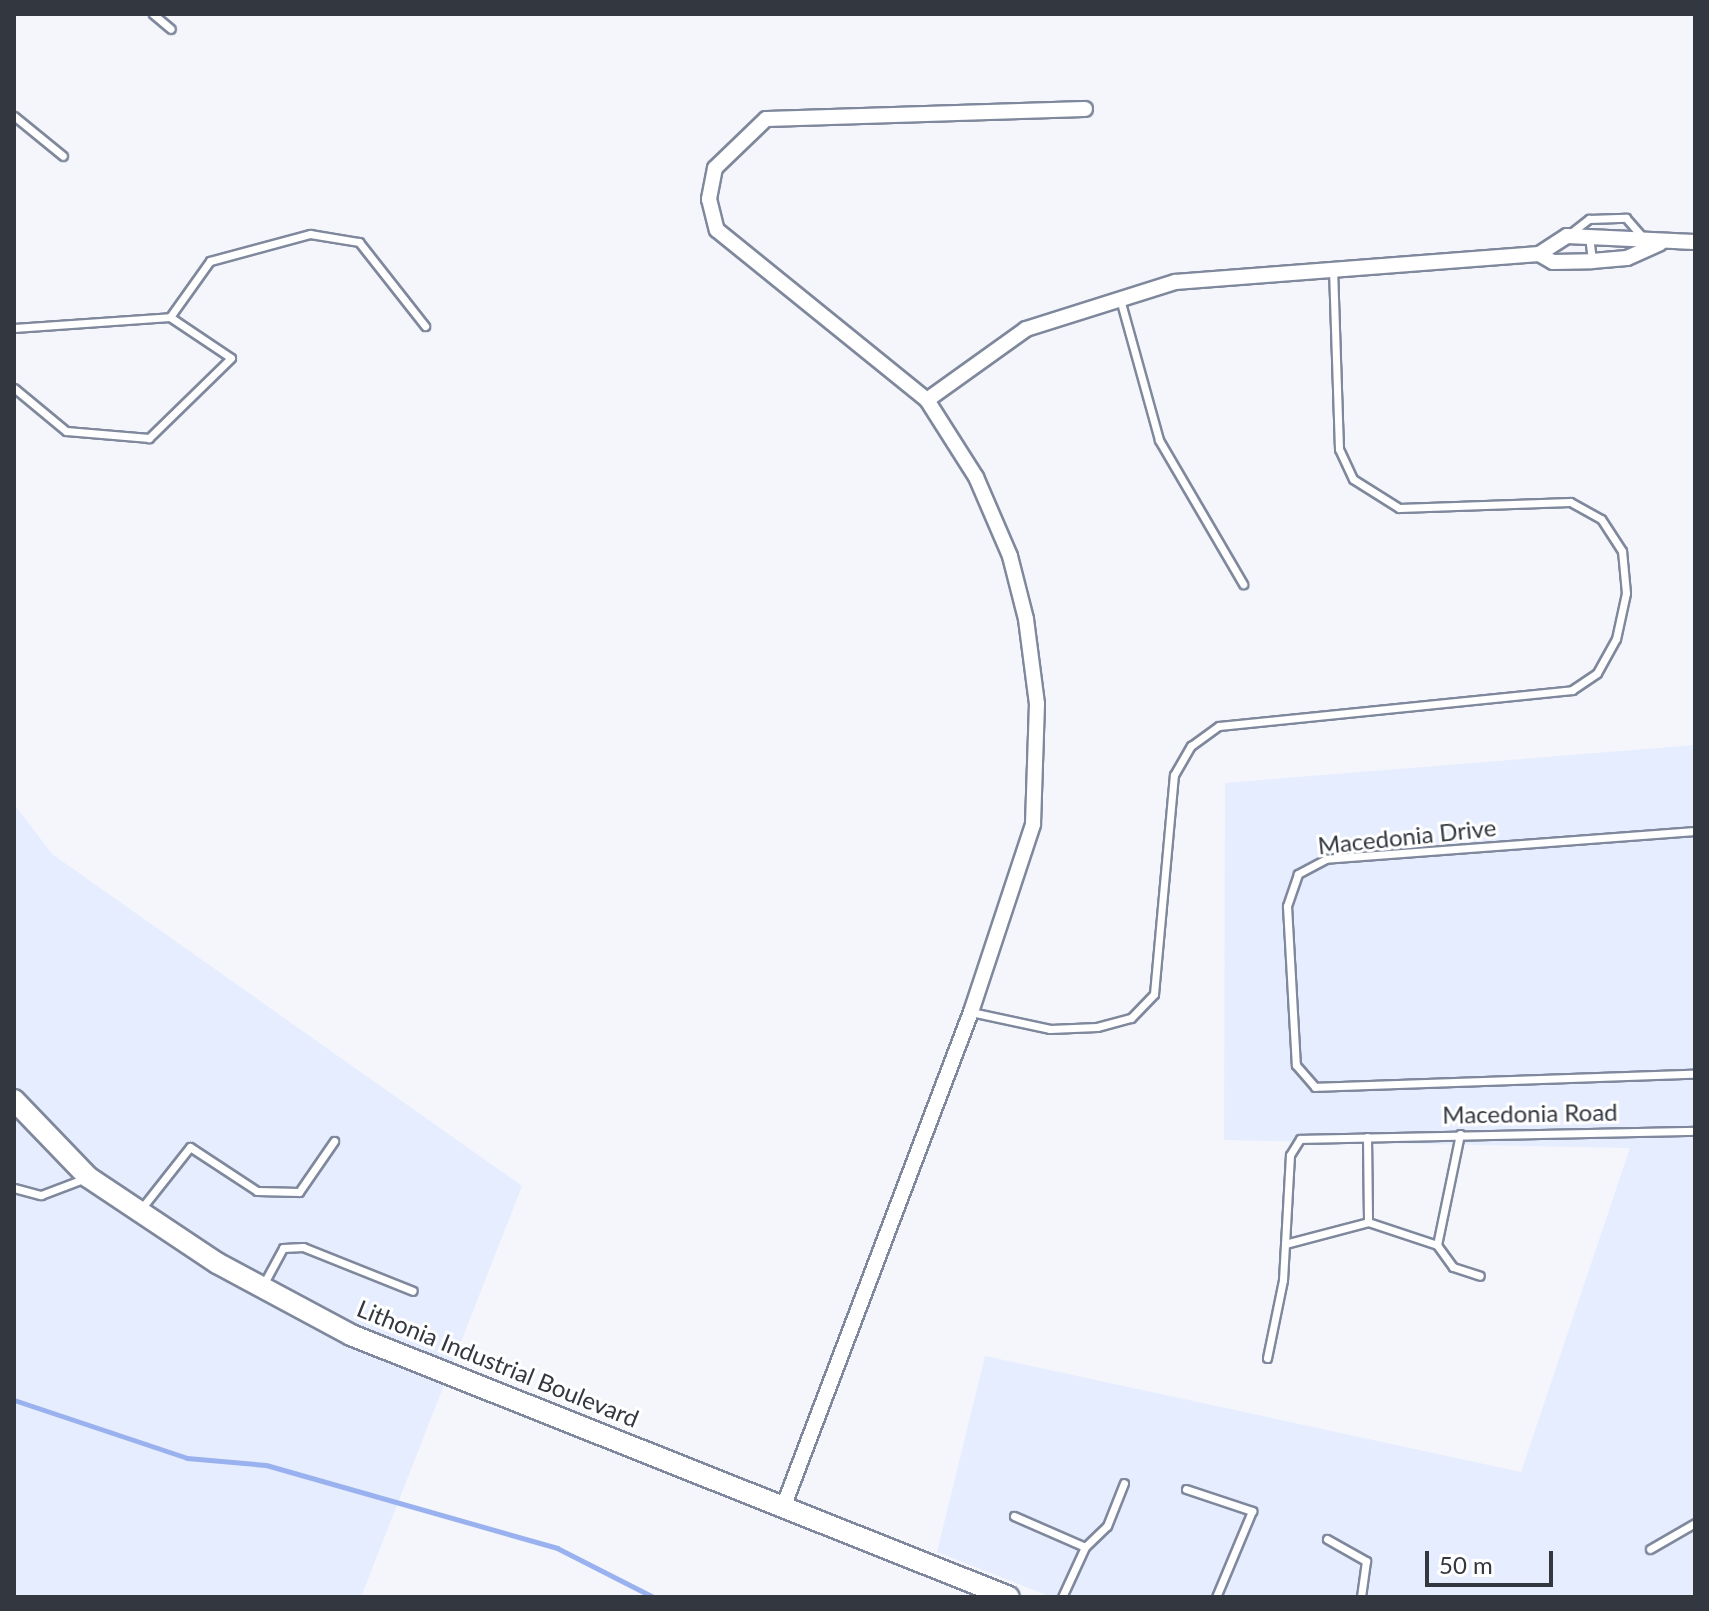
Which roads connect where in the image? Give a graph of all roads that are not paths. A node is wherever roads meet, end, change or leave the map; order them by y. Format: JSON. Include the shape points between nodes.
{"nodes":[{"id":1,"x":153,"y":14,"type":"edge"},
{"id":2,"x":171,"y":29,"type":"dead end"},
{"id":3,"x":1085,"y":109,"type":"dead end"},
{"id":4,"x":14,"y":116,"type":"edge"},
{"id":5,"x":63,"y":156,"type":"dead end"},
{"id":6,"x":1589,"y":235,"type":"junction"},
{"id":7,"x":1641,"y":235,"type":"junction"},
{"id":8,"x":1567,"y":236,"type":"junction"},
{"id":9,"x":1695,"y":242,"type":"edge"},
{"id":10,"x":1660,"y":243,"type":"junction"},
{"id":11,"x":1539,"y":254,"type":"junction"},
{"id":12,"x":1592,"y":261,"type":"junction"},
{"id":13,"x":1333,"y":270,"type":"junction"},
{"id":14,"x":1119,"y":297,"type":"junction"},
{"id":15,"x":170,"y":317,"type":"junction"},
{"id":16,"x":425,"y":326,"type":"dead end"},
{"id":17,"x":14,"y":328,"type":"edge"},
{"id":18,"x":14,"y":388,"type":"edge"},
{"id":19,"x":927,"y":400,"type":"junction"},
{"id":20,"x":1243,"y":584,"type":"dead end"},
{"id":21,"x":1695,"y":831,"type":"edge"},
{"id":22,"x":971,"y":1012,"type":"junction"},
{"id":23,"x":1695,"y":1074,"type":"edge"},
{"id":24,"x":14,"y":1100,"type":"edge"},
{"id":25,"x":1695,"y":1131,"type":"edge"},
{"id":26,"x":1460,"y":1134,"type":"junction"},
{"id":27,"x":1367,"y":1137,"type":"junction"},
{"id":28,"x":334,"y":1141,"type":"dead end"},
{"id":29,"x":88,"y":1177,"type":"junction"},
{"id":30,"x":14,"y":1188,"type":"edge"},
{"id":31,"x":141,"y":1209,"type":"junction"},
{"id":32,"x":1368,"y":1222,"type":"junction"},
{"id":33,"x":1285,"y":1244,"type":"junction"},
{"id":34,"x":1437,"y":1245,"type":"junction"},
{"id":35,"x":1480,"y":1276,"type":"dead end"},
{"id":36,"x":262,"y":1287,"type":"junction"},
{"id":37,"x":413,"y":1291,"type":"dead end"},
{"id":38,"x":1267,"y":1358,"type":"dead end"},
{"id":39,"x":1124,"y":1483,"type":"dead end"},
{"id":40,"x":1186,"y":1489,"type":"dead end"},
{"id":41,"x":784,"y":1505,"type":"junction"},
{"id":42,"x":1014,"y":1516,"type":"dead end"},
{"id":43,"x":1695,"y":1523,"type":"edge"},
{"id":44,"x":1327,"y":1539,"type":"dead end"},
{"id":45,"x":1085,"y":1547,"type":"junction"},
{"id":46,"x":1650,"y":1549,"type":"dead end"},
{"id":47,"x":1009,"y":1597,"type":"edge"},
{"id":48,"x":1062,"y":1597,"type":"edge"},
{"id":49,"x":1216,"y":1597,"type":"edge"},
{"id":50,"x":1361,"y":1597,"type":"edge"}],
"edges":[{"from":1,"to":2,"type":"lane"},
{"from":3,"to":19,"type":"street","via":[[766,119],[715,168],[709,199],[717,230],[735,251]]},
{"from":4,"to":5,"type":"lane"},
{"from":6,"to":7,"type":"street"},
{"from":6,"to":8,"type":"street"},
{"from":6,"to":12,"type":"lane"},
{"from":7,"to":8,"type":"lane","via":[[1626,218],[1589,219]]},
{"from":7,"to":10,"type":"street"},
{"from":8,"to":11,"type":"street"},
{"from":9,"to":10,"type":"street"},
{"from":10,"to":12,"type":"street","via":[[1627,258]]},
{"from":11,"to":12,"type":"street","via":[[1553,262]]},
{"from":11,"to":13,"type":"street"},
{"from":13,"to":14,"type":"street","via":[[1175,282]]},
{"from":13,"to":22,"type":"lane","via":[[1339,449],[1353,479],[1399,508],[1570,502],[1601,519],[1622,551],[1626,593],[1616,639],[1597,673],[1572,690],[1219,726],[1191,746],[1174,775],[1154,994],[1131,1018],[1097,1027],[1050,1029]]},
{"from":14,"to":19,"type":"street","via":[[1026,329]]},
{"from":14,"to":20,"type":"lane","via":[[1159,440]]},
{"from":15,"to":16,"type":"lane","via":[[210,261],[310,234],[359,242]]},
{"from":15,"to":17,"type":"lane"},
{"from":15,"to":18,"type":"lane","via":[[231,358],[149,438],[66,431]]},
{"from":19,"to":22,"type":"street","via":[[976,477],[1010,556],[1037,704],[1033,824]]},
{"from":21,"to":23,"type":"lane","name":"Macedonia Drive","via":[[1326,859],[1298,874],[1287,906],[1296,1065],[1315,1087]]},
{"from":22,"to":41,"type":"street"},
{"from":24,"to":29,"type":"main road","name":"Lithonia Industrial Boulevard"},
{"from":25,"to":26,"type":"lane","name":"Macedonia Road"},
{"from":26,"to":27,"type":"lane","name":"Macedonia Road"},
{"from":26,"to":34,"type":"lane"},
{"from":27,"to":32,"type":"lane"},
{"from":27,"to":33,"type":"lane","name":"Macedonia Road","via":[[1300,1139],[1292,1146]]},
{"from":28,"to":31,"type":"lane","via":[[299,1192],[257,1191],[190,1147]]},
{"from":29,"to":30,"type":"lane","via":[[41,1195]]},
{"from":29,"to":31,"type":"main road","name":"Lithonia Industrial Boulevard"},
{"from":31,"to":36,"type":"main road","name":"Lithonia Industrial Boulevard"},
{"from":32,"to":33,"type":"lane"},
{"from":32,"to":34,"type":"lane"},
{"from":33,"to":38,"type":"lane"},
{"from":34,"to":35,"type":"lane","via":[[1453,1267]]},
{"from":36,"to":37,"type":"lane","via":[[283,1248],[303,1247]]},
{"from":36,"to":41,"type":"main road","name":"Lithonia Industrial Boulevard","via":[[351,1335]]},
{"from":39,"to":45,"type":"lane","via":[[1107,1526]]},
{"from":40,"to":49,"type":"lane","via":[[1252,1511]]},
{"from":41,"to":47,"type":"main road","name":"Lithonia Industrial Boulevard"},
{"from":42,"to":45,"type":"lane"},
{"from":43,"to":46,"type":"lane"},
{"from":44,"to":50,"type":"lane","via":[[1366,1561]]},
{"from":45,"to":48,"type":"lane"}]}
